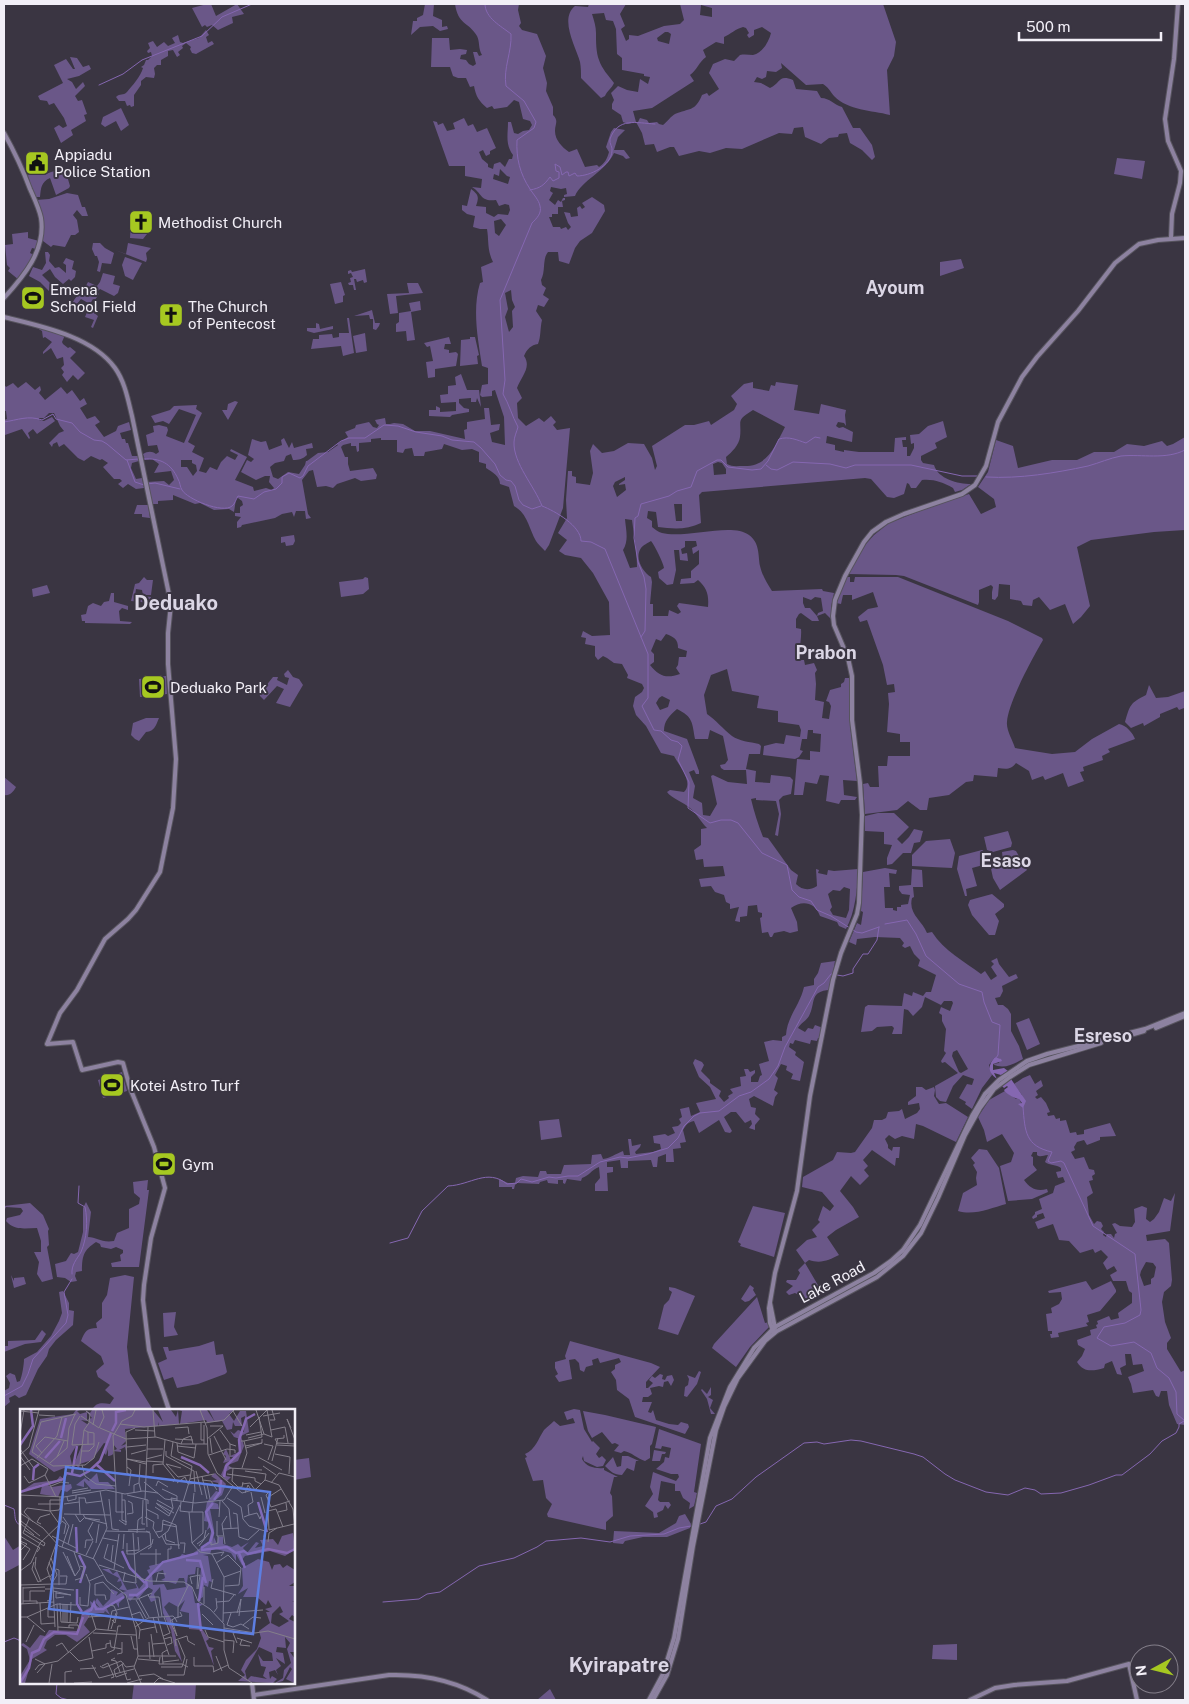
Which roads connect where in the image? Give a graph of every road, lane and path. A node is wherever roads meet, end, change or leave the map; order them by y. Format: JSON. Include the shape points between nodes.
{"nodes":[{"id":1,"x":1178,"y":4,"type":"edge"},
{"id":2,"x":4,"y":133,"type":"edge"},
{"id":3,"x":1171,"y":238,"type":"junction"},
{"id":4,"x":1185,"y":238,"type":"edge"},
{"id":5,"x":4,"y":298,"type":"edge"},
{"id":6,"x":4,"y":317,"type":"edge"},
{"id":7,"x":1185,"y":1014,"type":"edge"},
{"id":8,"x":774,"y":1330,"type":"junction"},
{"id":9,"x":169,"y":1409,"type":"edge"},
{"id":10,"x":252,"y":1684,"type":"edge"},
{"id":11,"x":254,"y":1698,"type":"edge"},
{"id":12,"x":487,"y":1700,"type":"edge"},
{"id":13,"x":649,"y":1700,"type":"edge"},
{"id":14,"x":653,"y":1700,"type":"edge"},
{"id":15,"x":970,"y":1700,"type":"edge"},
{"id":16,"x":1137,"y":1700,"type":"edge"}],
"edges":[{"from":1,"to":3,"type":"street","via":[[1165,120],[1168,140],[1181,171],[1172,214]]},
{"from":2,"to":5,"type":"street","via":[[34,198],[42,230],[38,248],[25,274]]},
{"from":3,"to":4,"type":"street"},
{"from":3,"to":8,"type":"street","via":[[1139,244],[1121,258],[1026,371],[998,422],[986,466],[975,485],[962,494],[886,522],[872,532],[845,576],[835,600],[832,616],[851,672],[852,720],[862,804],[859,903],[833,980],[810,1096],[798,1191],[770,1303]]},
{"from":6,"to":9,"type":"street","via":[[76,338],[97,350],[117,371],[125,390],[170,604],[168,664],[176,784],[160,872],[128,920],[104,939],[77,990],[60,1013],[47,1044],[73,1042],[82,1070],[123,1063],[154,1147],[165,1188],[151,1238],[143,1300],[148,1350]]},
{"from":7,"to":8,"type":"street","name":"Lake Road","via":[[1145,1029],[1047,1054],[1027,1062],[1009,1075],[986,1094],[972,1116],[920,1225],[902,1250],[874,1273]]},
{"from":8,"to":13,"type":"street","name":"Lake Road","via":[[754,1348],[733,1381],[714,1424],[674,1638],[663,1674]]},
{"from":8,"to":14,"type":"street","name":"Lake Road","via":[[738,1378],[716,1430],[678,1639],[667,1675]]},
{"from":10,"to":11,"type":"street"},
{"from":11,"to":12,"type":"street","via":[[389,1675],[419,1675],[448,1682]]},
{"from":15,"to":16,"type":"street","via":[[995,1688],[1067,1681],[1129,1664]]}]}
